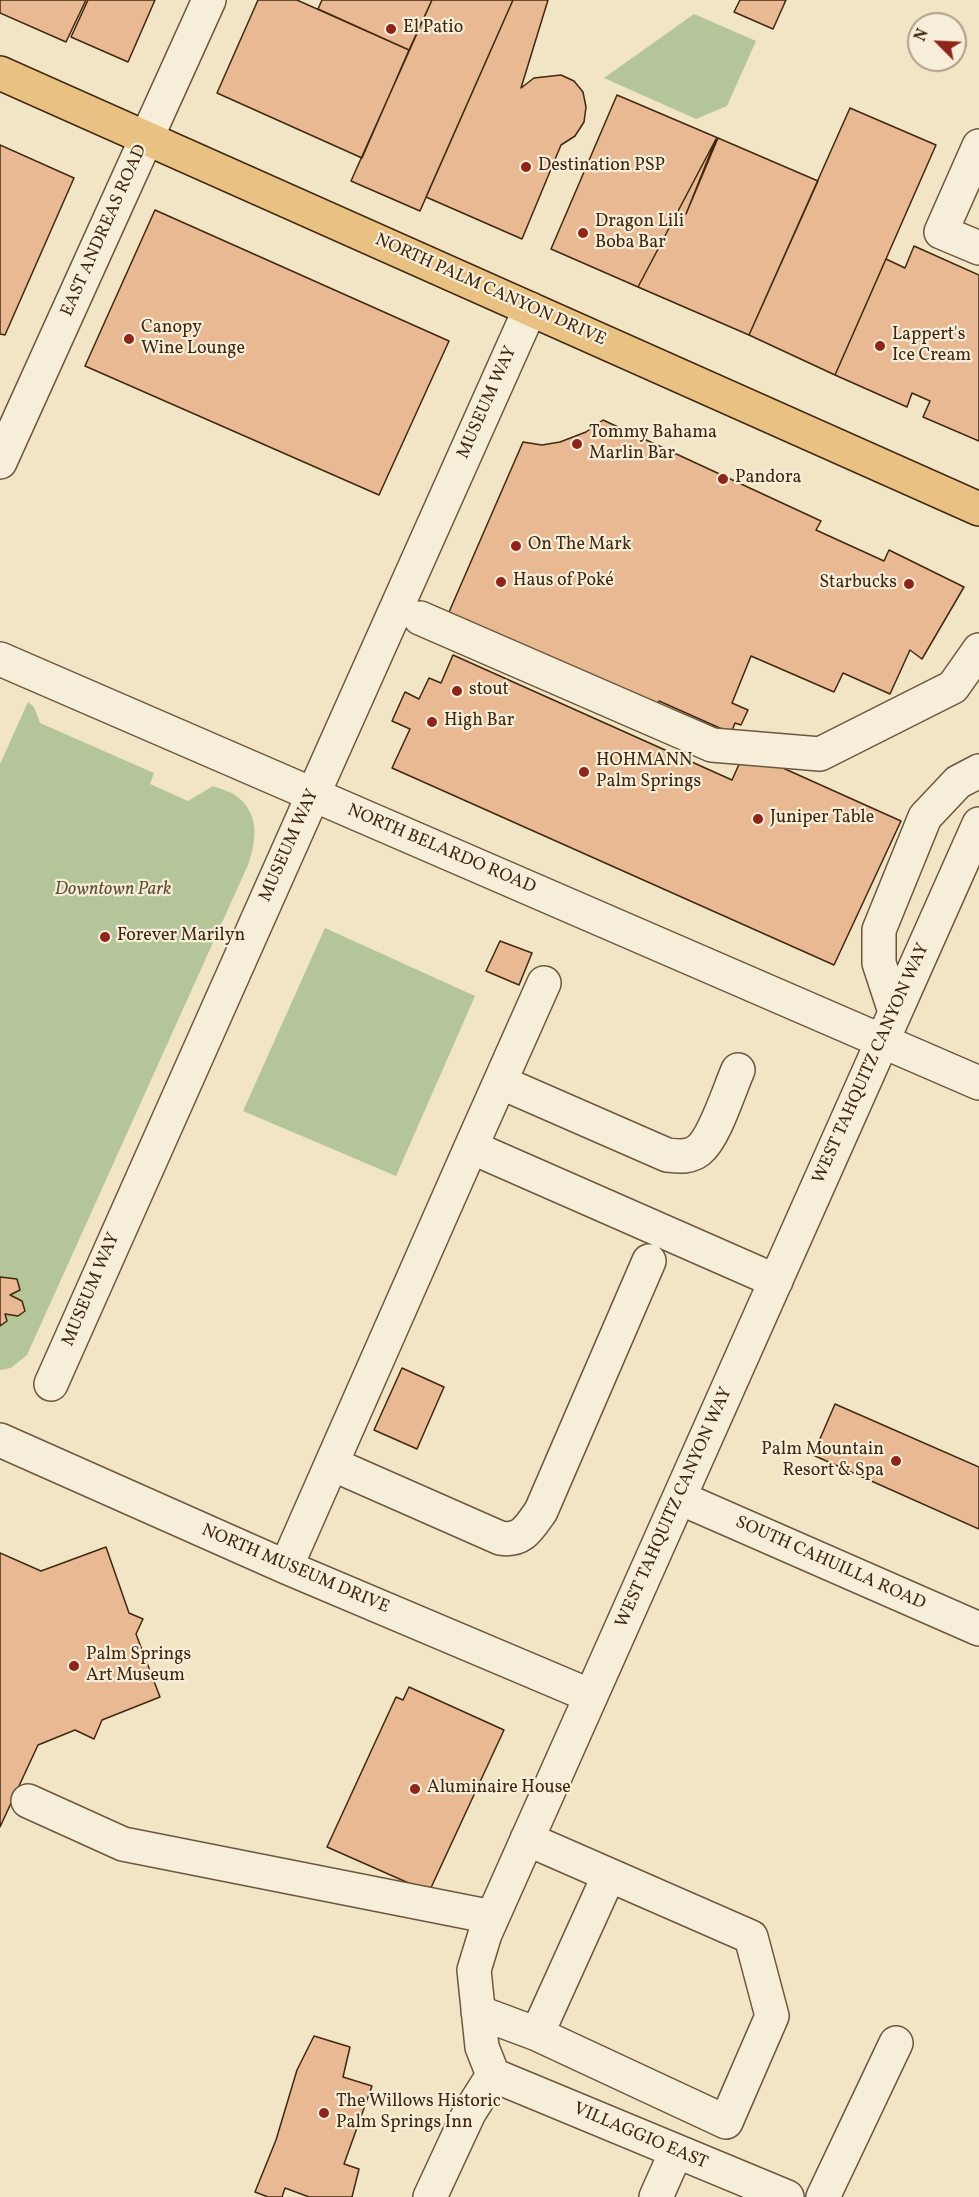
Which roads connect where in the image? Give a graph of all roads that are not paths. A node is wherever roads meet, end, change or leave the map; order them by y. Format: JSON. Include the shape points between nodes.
{"nodes":[{"id":1,"x":209,"y":0,"type":"edge"},
{"id":2,"x":0,"y":73,"type":"edge"},
{"id":3,"x":147,"y":138,"type":"junction"},
{"id":4,"x":979,"y":146,"type":"edge"},
{"id":5,"x":979,"y":248,"type":"edge"},
{"id":6,"x":530,"y":309,"type":"junction"},
{"id":7,"x":0,"y":462,"type":"edge"},
{"id":8,"x":979,"y":509,"type":"edge"},
{"id":9,"x":420,"y":618,"type":"dead end"},
{"id":10,"x":979,"y":650,"type":"edge"},
{"id":11,"x":0,"y":659,"type":"edge"},
{"id":12,"x":979,"y":771,"type":"edge"},
{"id":13,"x":313,"y":795,"type":"junction"},
{"id":14,"x":979,"y":824,"type":"edge"},
{"id":15,"x":544,"y":983,"type":"dead end"},
{"id":16,"x":889,"y":1026,"type":"junction"},
{"id":17,"x":738,"y":1070,"type":"dead end"},
{"id":18,"x":500,"y":1082,"type":"junction"},
{"id":19,"x":979,"y":1083,"type":"edge"},
{"id":20,"x":471,"y":1147,"type":"junction"},
{"id":21,"x":648,"y":1261,"type":"dead end"},
{"id":22,"x":776,"y":1281,"type":"junction"},
{"id":23,"x":51,"y":1384,"type":"dead end"},
{"id":24,"x":0,"y":1440,"type":"edge"},
{"id":25,"x":332,"y":1464,"type":"junction"},
{"id":26,"x":680,"y":1498,"type":"junction"},
{"id":27,"x":286,"y":1567,"type":"junction"},
{"id":28,"x":979,"y":1629,"type":"edge"},
{"id":29,"x":591,"y":1696,"type":"junction"},
{"id":30,"x":28,"y":1801,"type":"dead end"},
{"id":31,"x":527,"y":1839,"type":"junction"},
{"id":32,"x":609,"y":1875,"type":"junction"},
{"id":33,"x":492,"y":1917,"type":"junction"},
{"id":34,"x":478,"y":2012,"type":"junction"},
{"id":35,"x":537,"y":2034,"type":"junction"},
{"id":36,"x":896,"y":2043,"type":"dead end"},
{"id":37,"x":493,"y":2075,"type":"junction"},
{"id":38,"x":676,"y":2152,"type":"junction"},
{"id":39,"x":430,"y":2197,"type":"edge"},
{"id":40,"x":656,"y":2197,"type":"edge"},
{"id":41,"x":787,"y":2197,"type":"edge"},
{"id":42,"x":823,"y":2197,"type":"edge"}],
"edges":[{"from":1,"to":3,"type":"street","name":"EAST ANDREAS ROAD"},
{"from":2,"to":3,"type":"main road","name":"NORTH PALM CANYON DRIVE"},
{"from":3,"to":6,"type":"main road","name":"NORTH PALM CANYON DRIVE"},
{"from":3,"to":7,"type":"street","name":"EAST ANDREAS ROAD"},
{"from":4,"to":5,"type":"street","via":[[941,231]]},
{"from":6,"to":8,"type":"main road","name":"NORTH PALM CANYON DRIVE"},
{"from":6,"to":13,"type":"street","name":"MUSEUM WAY"},
{"from":9,"to":10,"type":"street","via":[[712,745],[820,754],[953,687]]},
{"from":11,"to":13,"type":"street","name":"NORTH BELARDO ROAD"},
{"from":12,"to":16,"type":"street","via":[[958,782],[925,817],[879,930],[879,963]]},
{"from":13,"to":16,"type":"street","name":"NORTH BELARDO ROAD"},
{"from":13,"to":23,"type":"street","name":"MUSEUM WAY"},
{"from":14,"to":16,"type":"street","name":"WEST TAHQUITZ CANYON WAY"},
{"from":15,"to":18,"type":"street"},
{"from":16,"to":19,"type":"street","name":"NORTH BELARDO ROAD"},
{"from":16,"to":22,"type":"street","name":"WEST TAHQUITZ CANYON WAY"},
{"from":17,"to":18,"type":"street","via":[[711,1131],[699,1150],[685,1156],[667,1155]]},
{"from":18,"to":20,"type":"street"},
{"from":20,"to":22,"type":"street"},
{"from":20,"to":25,"type":"street"},
{"from":21,"to":25,"type":"street","via":[[541,1511],[525,1533],[512,1540],[500,1538]]},
{"from":22,"to":26,"type":"street","name":"WEST TAHQUITZ CANYON WAY"},
{"from":24,"to":27,"type":"street","name":"NORTH MUSEUM DRIVE"},
{"from":25,"to":27,"type":"street"},
{"from":26,"to":28,"type":"street","name":"SOUTH CAHUILLA ROAD"},
{"from":26,"to":29,"type":"street","name":"WEST TAHQUITZ CANYON WAY"},
{"from":27,"to":29,"type":"street","name":"NORTH MUSEUM DRIVE"},
{"from":29,"to":31,"type":"street","name":"WEST TAHQUITZ CANYON WAY"},
{"from":30,"to":33,"type":"street","via":[[123,1844]]},
{"from":31,"to":32,"type":"street"},
{"from":31,"to":33,"type":"street","name":"WEST TAHQUITZ CANYON WAY"},
{"from":32,"to":35,"type":"street"},
{"from":32,"to":35,"type":"street","via":[[751,1937],[772,2016],[726,2122]]},
{"from":33,"to":34,"type":"street","name":"WEST TAHQUITZ CANYON WAY","via":[[474,1970]]},
{"from":34,"to":35,"type":"street"},
{"from":34,"to":37,"type":"street","name":"WEST TAHQUITZ CANYON WAY","via":[[482,2047]]},
{"from":36,"to":42,"type":"street"},
{"from":37,"to":38,"type":"street","name":"VILLAGGIO EAST"},
{"from":37,"to":39,"type":"street","via":[[469,2114]]},
{"from":38,"to":40,"type":"street"},
{"from":38,"to":41,"type":"street","name":"VILLAGGIO EAST"}]}
